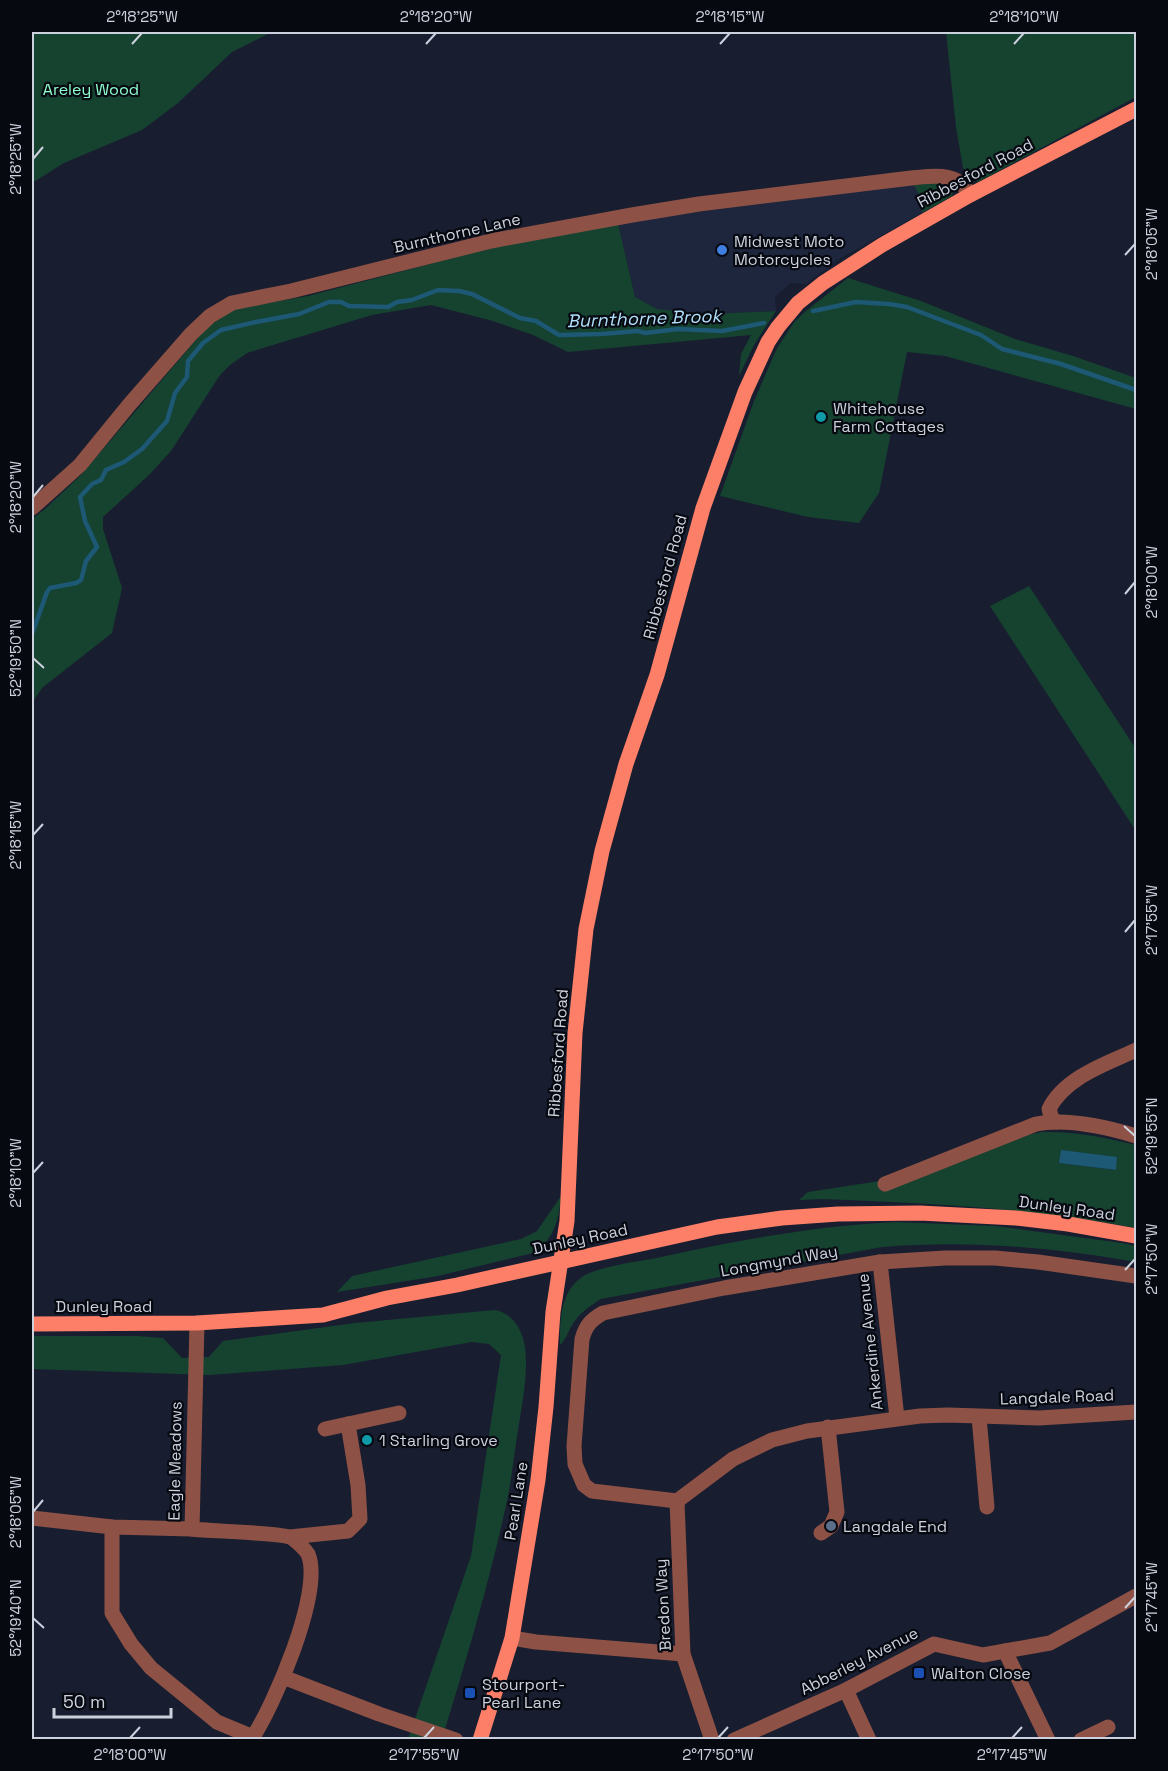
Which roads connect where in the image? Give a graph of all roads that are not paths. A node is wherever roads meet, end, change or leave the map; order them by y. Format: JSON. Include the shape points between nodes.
{"nodes":[{"id":1,"x":1137,"y":109,"type":"edge"},
{"id":2,"x":970,"y":195,"type":"junction"},
{"id":3,"x":32,"y":508,"type":"edge"},
{"id":4,"x":1137,"y":1050,"type":"edge"},
{"id":5,"x":1057,"y":1122,"type":"junction"},
{"id":6,"x":1137,"y":1136,"type":"edge"},
{"id":7,"x":885,"y":1184,"type":"dead end"},
{"id":8,"x":1137,"y":1236,"type":"edge"},
{"id":9,"x":560,"y":1262,"type":"junction"},
{"id":10,"x":880,"y":1262,"type":"junction"},
{"id":11,"x":1137,"y":1276,"type":"edge"},
{"id":12,"x":197,"y":1323,"type":"junction"},
{"id":13,"x":32,"y":1324,"type":"edge"},
{"id":14,"x":1137,"y":1412,"type":"edge"},
{"id":15,"x":399,"y":1413,"type":"dead end"},
{"id":16,"x":979,"y":1417,"type":"junction"},
{"id":17,"x":897,"y":1418,"type":"junction"},
{"id":18,"x":348,"y":1425,"type":"junction"},
{"id":19,"x":828,"y":1426,"type":"junction"},
{"id":20,"x":325,"y":1429,"type":"dead end"},
{"id":21,"x":676,"y":1501,"type":"junction"},
{"id":22,"x":987,"y":1506,"type":"dead end"},
{"id":23,"x":32,"y":1518,"type":"edge"},
{"id":24,"x":112,"y":1527,"type":"junction"},
{"id":25,"x":192,"y":1529,"type":"junction"},
{"id":26,"x":821,"y":1533,"type":"dead end"},
{"id":27,"x":290,"y":1537,"type":"junction"},
{"id":28,"x":1137,"y":1596,"type":"edge"},
{"id":29,"x":512,"y":1638,"type":"junction"},
{"id":30,"x":1005,"y":1651,"type":"junction"},
{"id":31,"x":683,"y":1654,"type":"junction"},
{"id":32,"x":283,"y":1677,"type":"junction"},
{"id":33,"x":846,"y":1690,"type":"junction"},
{"id":34,"x":1108,"y":1727,"type":"dead end"},
{"id":35,"x":252,"y":1738,"type":"edge"},
{"id":36,"x":456,"y":1740,"type":"edge"},
{"id":37,"x":480,"y":1740,"type":"edge"},
{"id":38,"x":712,"y":1740,"type":"edge"},
{"id":39,"x":734,"y":1740,"type":"edge"},
{"id":40,"x":868,"y":1740,"type":"edge"},
{"id":41,"x":1048,"y":1740,"type":"edge"},
{"id":42,"x":1081,"y":1740,"type":"edge"}],
"edges":[{"from":1,"to":2,"type":"main road","name":"Ribbesford Road"},
{"from":2,"to":3,"type":"street","name":"Burnthorne Lane","via":[[956,179],[940,176],[699,204],[491,241],[232,303],[191,334],[80,465]]},
{"from":2,"to":9,"type":"main road","name":"Ribbesford Road","via":[[851,263],[798,303],[768,342],[746,392],[703,508],[657,675],[626,764],[602,851],[586,929],[575,1033],[567,1221]]},
{"from":4,"to":5,"type":"street","via":[[1070,1084],[1049,1109]]},
{"from":5,"to":6,"type":"street"},
{"from":5,"to":7,"type":"street","via":[[1017,1130]]},
{"from":8,"to":9,"type":"main road","name":"Dunley Road","via":[[1016,1218],[838,1214],[717,1227]]},
{"from":9,"to":12,"type":"main road","name":"Dunley Road","via":[[323,1315]]},
{"from":9,"to":29,"type":"main road","name":"Pearl Lane","via":[[538,1480]]},
{"from":10,"to":11,"type":"street","name":"Longmynd Way","via":[[995,1258]]},
{"from":10,"to":17,"type":"street","name":"Ankerdine Avenue"},
{"from":10,"to":21,"type":"street","name":"Longmynd Way","via":[[614,1309],[586,1326],[574,1446],[579,1476],[592,1491]]},
{"from":12,"to":13,"type":"main road","name":"Dunley Road"},
{"from":12,"to":25,"type":"street","name":"Eagle Meadows"},
{"from":14,"to":16,"type":"street","name":"Langdale Road"},
{"from":15,"to":18,"type":"street"},
{"from":16,"to":17,"type":"street","name":"Langdale Road"},
{"from":16,"to":22,"type":"street","name":"Langdale Road"},
{"from":17,"to":19,"type":"street","name":"Langdale Road"},
{"from":18,"to":20,"type":"street"},
{"from":18,"to":27,"type":"street","name":"Eagle Meadows","via":[[360,1519],[348,1531]]},
{"from":19,"to":21,"type":"street","name":"Langdale Road","via":[[772,1440],[733,1459]]},
{"from":19,"to":26,"type":"street","via":[[837,1512],[831,1526]]},
{"from":21,"to":31,"type":"street","name":"Bredon Way"},
{"from":23,"to":24,"type":"street"},
{"from":24,"to":25,"type":"street"},
{"from":24,"to":35,"type":"street","via":[[112,1612],[131,1644],[151,1668],[217,1722]]},
{"from":25,"to":27,"type":"street","name":"Eagle Meadows"},
{"from":27,"to":32,"type":"street","via":[[307,1552],[311,1566],[306,1609]]},
{"from":28,"to":30,"type":"street","name":"Abberley Avenue","via":[[1050,1643]]},
{"from":29,"to":31,"type":"street"},
{"from":29,"to":37,"type":"main road","name":"Pearl Lane"},
{"from":30,"to":33,"type":"street","name":"Abberley Avenue","via":[[983,1655],[934,1644]]},
{"from":30,"to":41,"type":"street"},
{"from":31,"to":38,"type":"street","name":"Bredon Way"},
{"from":32,"to":35,"type":"street"},
{"from":32,"to":36,"type":"street"},
{"from":33,"to":39,"type":"street","name":"Abberley Avenue"},
{"from":33,"to":40,"type":"street"},
{"from":34,"to":42,"type":"street"}]}
